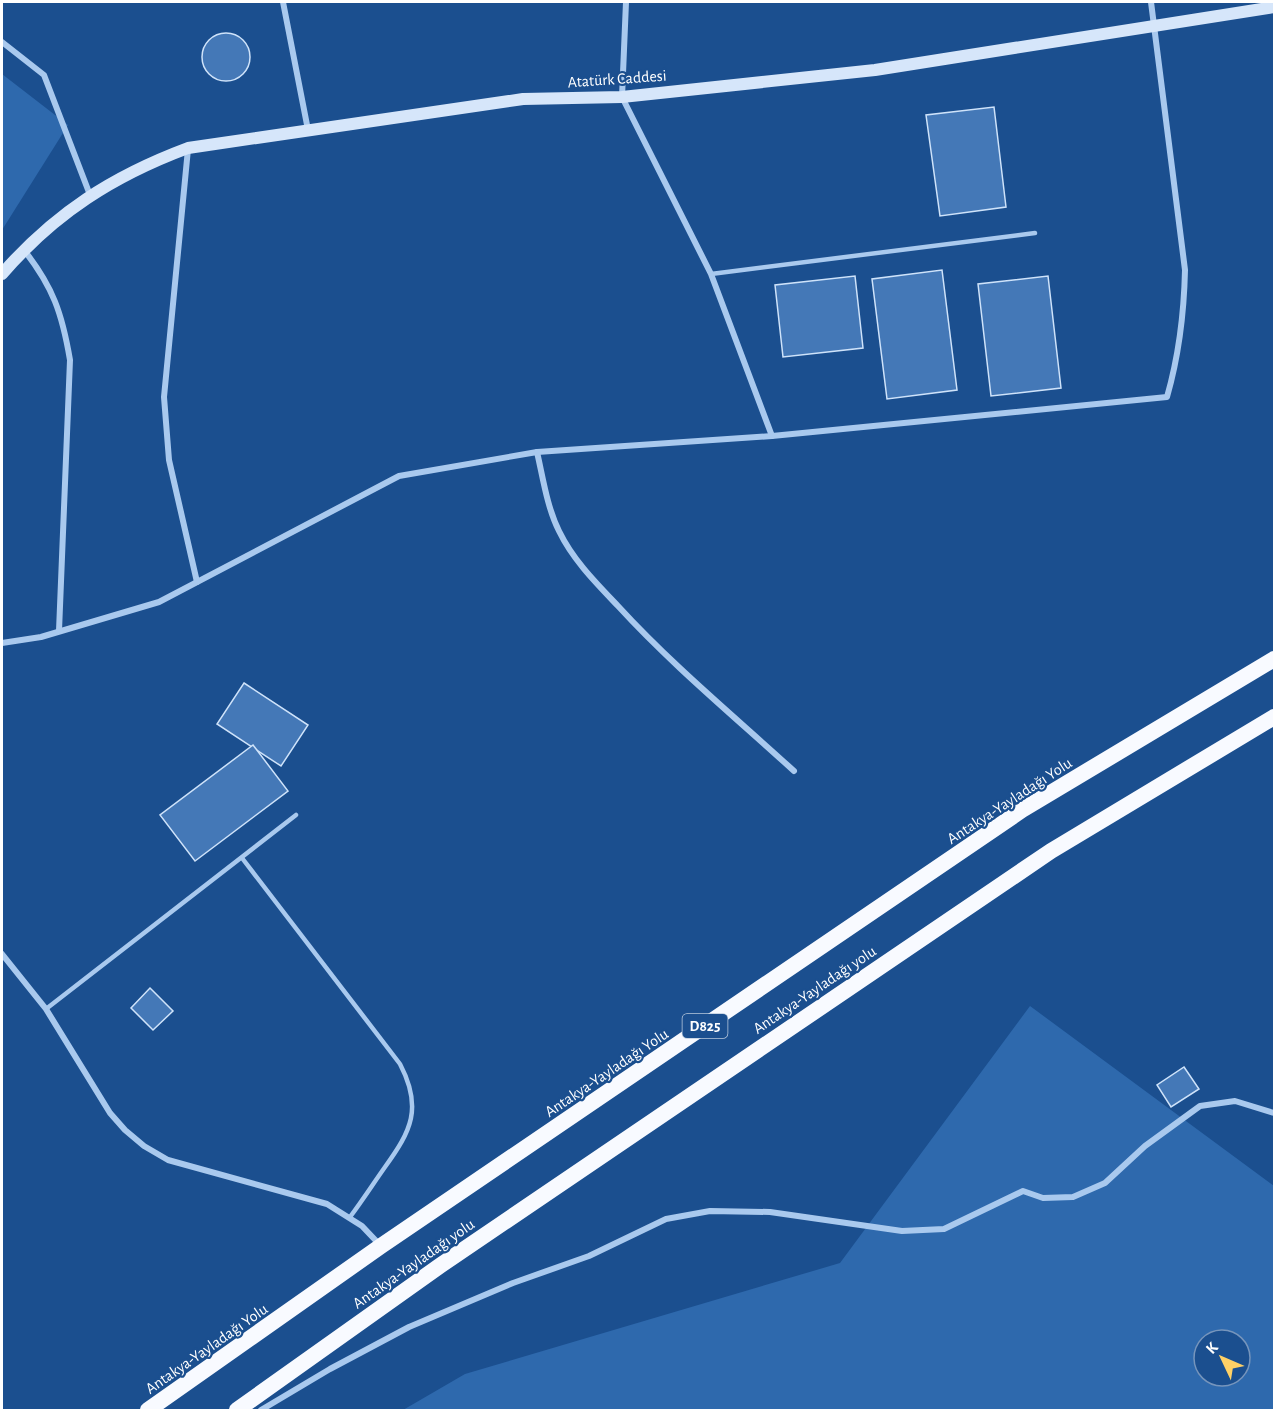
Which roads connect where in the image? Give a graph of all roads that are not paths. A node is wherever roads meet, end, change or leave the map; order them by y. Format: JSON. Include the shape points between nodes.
{"nodes":[{"id":1,"x":283,"y":2,"type":"edge"},
{"id":2,"x":626,"y":2,"type":"edge"},
{"id":3,"x":1151,"y":2,"type":"edge"},
{"id":4,"x":1275,"y":7,"type":"edge"},
{"id":5,"x":1155,"y":25,"type":"junction"},
{"id":6,"x":2,"y":42,"type":"edge"},
{"id":7,"x":622,"y":97,"type":"junction"},
{"id":8,"x":308,"y":130,"type":"junction"},
{"id":9,"x":188,"y":148,"type":"junction"},
{"id":10,"x":90,"y":195,"type":"junction"},
{"id":11,"x":1035,"y":233,"type":"dead end"},
{"id":12,"x":23,"y":249,"type":"junction"},
{"id":13,"x":2,"y":274,"type":"edge"},
{"id":14,"x":711,"y":274,"type":"junction"},
{"id":15,"x":772,"y":436,"type":"junction"},
{"id":16,"x":537,"y":452,"type":"junction"},
{"id":17,"x":197,"y":582,"type":"junction"},
{"id":18,"x":60,"y":631,"type":"junction"},
{"id":19,"x":2,"y":643,"type":"edge"},
{"id":20,"x":1275,"y":659,"type":"edge"},
{"id":21,"x":1275,"y":717,"type":"edge"},
{"id":22,"x":794,"y":771,"type":"dead end"},
{"id":23,"x":296,"y":815,"type":"dead end"},
{"id":24,"x":242,"y":858,"type":"junction"},
{"id":25,"x":2,"y":954,"type":"edge"},
{"id":26,"x":46,"y":1009,"type":"junction"},
{"id":27,"x":1275,"y":1113,"type":"edge"},
{"id":28,"x":350,"y":1217,"type":"junction"},
{"id":29,"x":381,"y":1246,"type":"junction"},
{"id":30,"x":148,"y":1410,"type":"edge"},
{"id":31,"x":237,"y":1410,"type":"edge"},
{"id":32,"x":261,"y":1410,"type":"edge"}],
"edges":[{"from":1,"to":8,"type":"street"},
{"from":2,"to":7,"type":"street"},
{"from":3,"to":5,"type":"street"},
{"from":4,"to":5,"type":"main road","name":"Atatürk Caddesi"},
{"from":5,"to":7,"type":"main road","name":"Atatürk Caddesi","via":[[875,70]]},
{"from":5,"to":15,"type":"street","via":[[1185,270],[1180,344],[1167,397]]},
{"from":6,"to":10,"type":"street","via":[[44,75]]},
{"from":7,"to":8,"type":"main road","name":"Atatürk Caddesi","via":[[523,99]]},
{"from":7,"to":14,"type":"street"},
{"from":8,"to":9,"type":"main road","name":"Atatürk Caddesi"},
{"from":9,"to":10,"type":"main road","name":"Atatürk Caddesi","via":[[152,161]]},
{"from":9,"to":17,"type":"street","via":[[164,397],[169,460]]},
{"from":10,"to":12,"type":"main road","name":"Atatürk Caddesi"},
{"from":11,"to":14,"type":"lane"},
{"from":12,"to":13,"type":"main road","name":"Atatürk Caddesi"},
{"from":12,"to":18,"type":"street","via":[[53,293],[64,324],[70,360]]},
{"from":14,"to":15,"type":"street"},
{"from":15,"to":16,"type":"street"},
{"from":16,"to":17,"type":"street","via":[[399,476]]},
{"from":16,"to":22,"type":"street","via":[[558,529],[586,572],[641,631]]},
{"from":17,"to":18,"type":"street","via":[[159,602]]},
{"from":18,"to":19,"type":"street"},
{"from":20,"to":29,"type":"highway","name":"Antakya-Yayladağı Yolu","number":"D825","via":[[1022,810]]},
{"from":21,"to":31,"type":"highway","name":"Antakya-Yayladağı yolu","via":[[1041,857],[441,1265]]},
{"from":23,"to":24,"type":"lane"},
{"from":24,"to":26,"type":"lane"},
{"from":24,"to":28,"type":"lane","via":[[400,1064],[410,1087],[412,1113],[405,1140]]},
{"from":25,"to":26,"type":"street"},
{"from":26,"to":28,"type":"street","via":[[110,1113],[144,1146],[168,1160],[327,1204]]},
{"from":27,"to":32,"type":"street","via":[[1235,1101],[1200,1106],[1145,1146],[1105,1183],[1072,1197],[1042,1198],[1023,1191],[944,1229],[902,1231],[770,1212],[710,1211],[666,1219],[589,1256],[409,1327]]},
{"from":28,"to":29,"type":"street"},
{"from":29,"to":30,"type":"highway","name":"Antakya-Yayladağı Yolu","number":"D825"}]}
